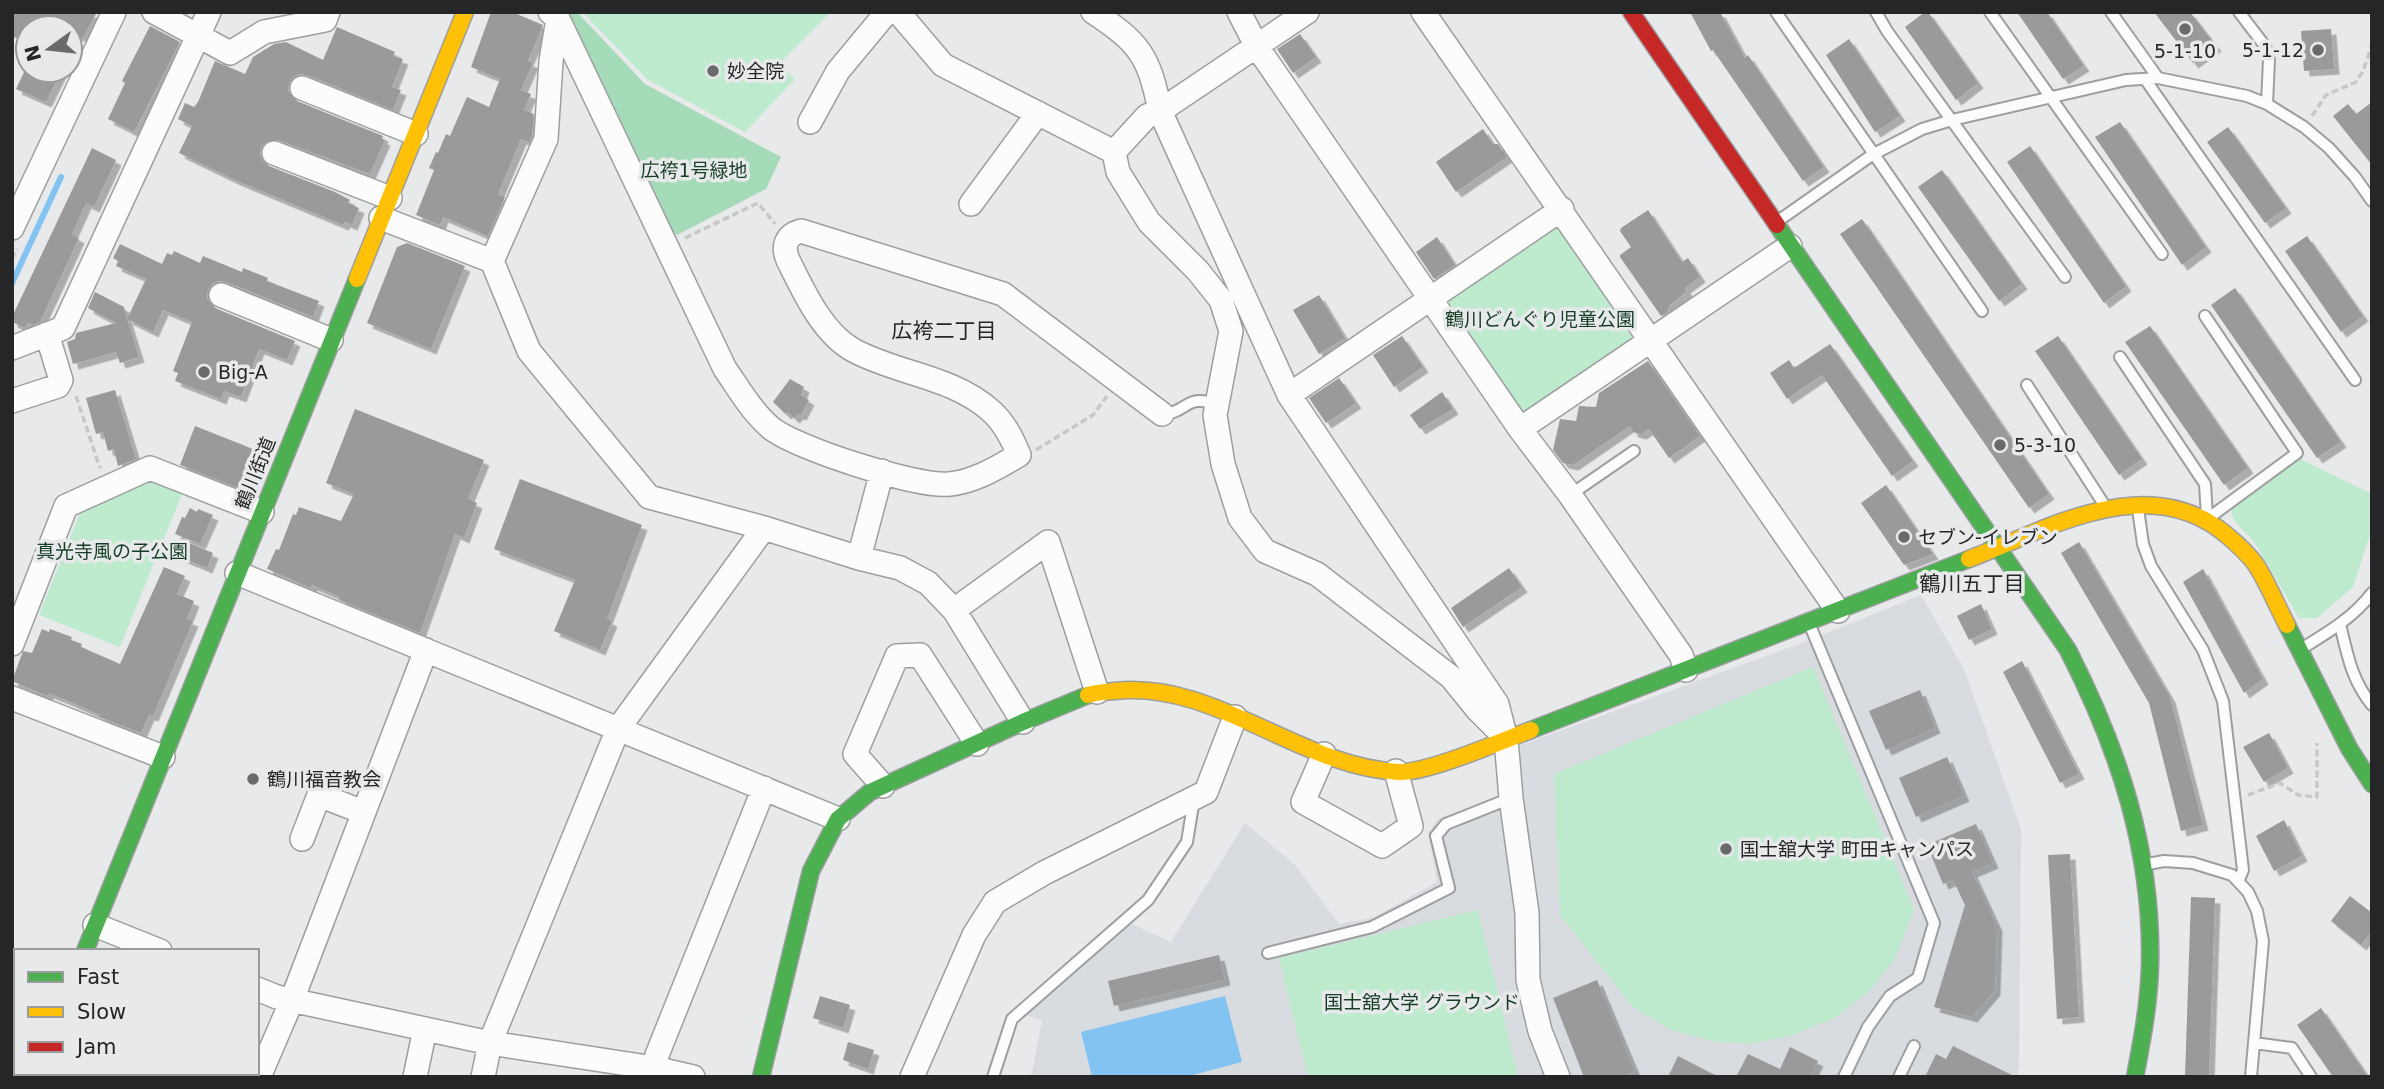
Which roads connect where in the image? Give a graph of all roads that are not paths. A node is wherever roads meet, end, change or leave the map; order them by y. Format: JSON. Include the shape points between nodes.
{"nodes":[{"id":1,"x":114,"y":12,"type":"edge"},
{"id":2,"x":154,"y":12,"type":"edge"},
{"id":3,"x":209,"y":12,"type":"edge"},
{"id":4,"x":328,"y":12,"type":"edge"},
{"id":5,"x":465,"y":12,"type":"edge"},
{"id":6,"x":1093,"y":12,"type":"edge"},
{"id":7,"x":1239,"y":12,"type":"edge"},
{"id":8,"x":1307,"y":12,"type":"edge"},
{"id":9,"x":1423,"y":12,"type":"edge"},
{"id":10,"x":1631,"y":12,"type":"edge"},
{"id":11,"x":1776,"y":12,"type":"edge"},
{"id":12,"x":1876,"y":12,"type":"edge"},
{"id":13,"x":1990,"y":12,"type":"edge"},
{"id":14,"x":2111,"y":12,"type":"edge"},
{"id":15,"x":2239,"y":12,"type":"edge"},
{"id":16,"x":902,"y":15,"type":"edge"},
{"id":17,"x":554,"y":16,"type":"edge"},
{"id":18,"x":199,"y":34,"type":"junction"},
{"id":19,"x":1257,"y":47,"type":"junction"},
{"id":20,"x":2158,"y":78,"type":"junction"},
{"id":21,"x":2145,"y":79,"type":"junction"},
{"id":22,"x":309,"y":99,"type":"dead end"},
{"id":23,"x":2053,"y":99,"type":"junction"},
{"id":24,"x":2267,"y":104,"type":"junction"},
{"id":25,"x":1160,"y":111,"type":"junction"},
{"id":26,"x":1038,"y":113,"type":"junction"},
{"id":27,"x":1952,"y":120,"type":"junction"},
{"id":28,"x":810,"y":122,"type":"dead end"},
{"id":29,"x":416,"y":134,"type":"junction"},
{"id":30,"x":1114,"y":152,"type":"junction"},
{"id":31,"x":274,"y":153,"type":"dead end"},
{"id":32,"x":1872,"y":155,"type":"junction"},
{"id":33,"x":2372,"y":201,"type":"edge"},
{"id":34,"x":971,"y":204,"type":"dead end"},
{"id":35,"x":385,"y":208,"type":"junction"},
{"id":36,"x":1562,"y":209,"type":"junction"},
{"id":37,"x":1776,"y":223,"type":"junction"},
{"id":38,"x":12,"y":228,"type":"edge"},
{"id":39,"x":1790,"y":246,"type":"junction"},
{"id":40,"x":2162,"y":254,"type":"dead end"},
{"id":41,"x":492,"y":261,"type":"junction"},
{"id":42,"x":2065,"y":277,"type":"dead end"},
{"id":43,"x":221,"y":295,"type":"dead end"},
{"id":44,"x":1430,"y":298,"type":"junction"},
{"id":45,"x":1982,"y":311,"type":"dead end"},
{"id":46,"x":2205,"y":316,"type":"dead end"},
{"id":47,"x":47,"y":334,"type":"junction"},
{"id":48,"x":331,"y":340,"type":"junction"},
{"id":49,"x":1649,"y":340,"type":"junction"},
{"id":50,"x":12,"y":348,"type":"edge"},
{"id":51,"x":2120,"y":357,"type":"dead end"},
{"id":52,"x":2355,"y":380,"type":"dead end"},
{"id":53,"x":2027,"y":385,"type":"dead end"},
{"id":54,"x":1289,"y":395,"type":"junction"},
{"id":55,"x":12,"y":401,"type":"edge"},
{"id":56,"x":1217,"y":405,"type":"junction"},
{"id":57,"x":1162,"y":414,"type":"joint"},
{"id":58,"x":1520,"y":429,"type":"junction"},
{"id":59,"x":1633,"y":451,"type":"dead end"},
{"id":60,"x":882,"y":471,"type":"junction"},
{"id":61,"x":1570,"y":495,"type":"junction"},
{"id":62,"x":2137,"y":503,"type":"junction"},
{"id":63,"x":2107,"y":509,"type":"junction"},
{"id":64,"x":262,"y":512,"type":"junction"},
{"id":65,"x":2208,"y":519,"type":"junction"},
{"id":66,"x":764,"y":528,"type":"junction"},
{"id":67,"x":2000,"y":549,"type":"junction"},
{"id":68,"x":859,"y":558,"type":"junction"},
{"id":69,"x":237,"y":573,"type":"junction"},
{"id":70,"x":2372,"y":593,"type":"edge"},
{"id":71,"x":954,"y":610,"type":"junction"},
{"id":72,"x":1838,"y":611,"type":"junction"},
{"id":73,"x":1809,"y":622,"type":"junction"},
{"id":74,"x":2340,"y":624,"type":"junction"},
{"id":75,"x":12,"y":644,"type":"edge"},
{"id":76,"x":2300,"y":649,"type":"junction"},
{"id":77,"x":426,"y":650,"type":"junction"},
{"id":78,"x":1686,"y":670,"type":"junction"},
{"id":79,"x":1097,"y":692,"type":"junction"},
{"id":80,"x":12,"y":698,"type":"edge"},
{"id":81,"x":2372,"y":705,"type":"edge"},
{"id":82,"x":1235,"y":716,"type":"junction"},
{"id":83,"x":1023,"y":722,"type":"junction"},
{"id":84,"x":618,"y":729,"type":"junction"},
{"id":85,"x":1506,"y":738,"type":"junction"},
{"id":86,"x":977,"y":744,"type":"junction"},
{"id":87,"x":1324,"y":754,"type":"junction"},
{"id":88,"x":163,"y":757,"type":"junction"},
{"id":89,"x":1396,"y":771,"type":"junction"},
{"id":90,"x":2372,"y":784,"type":"edge"},
{"id":91,"x":883,"y":786,"type":"junction"},
{"id":92,"x":764,"y":788,"type":"junction"},
{"id":93,"x":1511,"y":798,"type":"junction"},
{"id":94,"x":1194,"y":799,"type":"junction"},
{"id":95,"x":363,"y":812,"type":"junction"},
{"id":96,"x":838,"y":819,"type":"junction"},
{"id":97,"x":302,"y":839,"type":"dead end"},
{"id":98,"x":2145,"y":864,"type":"junction"},
{"id":99,"x":2239,"y":880,"type":"junction"},
{"id":100,"x":95,"y":925,"type":"junction"},
{"id":101,"x":86,"y":949,"type":"edge"},
{"id":102,"x":155,"y":949,"type":"edge"},
{"id":103,"x":1268,"y":953,"type":"dead end"},
{"id":104,"x":259,"y":990,"type":"edge"},
{"id":105,"x":292,"y":1000,"type":"junction"},
{"id":106,"x":425,"y":1029,"type":"junction"},
{"id":107,"x":490,"y":1043,"type":"junction"},
{"id":108,"x":2254,"y":1043,"type":"junction"},
{"id":109,"x":1914,"y":1046,"type":"dead end"},
{"id":110,"x":654,"y":1068,"type":"junction"},
{"id":111,"x":259,"y":1077,"type":"edge"},
{"id":112,"x":415,"y":1077,"type":"edge"},
{"id":113,"x":483,"y":1077,"type":"edge"},
{"id":114,"x":693,"y":1077,"type":"edge"},
{"id":115,"x":761,"y":1077,"type":"edge"},
{"id":116,"x":912,"y":1077,"type":"edge"},
{"id":117,"x":993,"y":1077,"type":"edge"},
{"id":118,"x":1558,"y":1077,"type":"edge"},
{"id":119,"x":1844,"y":1077,"type":"edge"},
{"id":120,"x":1899,"y":1077,"type":"edge"},
{"id":121,"x":2134,"y":1077,"type":"edge"},
{"id":122,"x":2251,"y":1077,"type":"edge"},
{"id":123,"x":2311,"y":1077,"type":"edge"}],
"edges":[{"from":1,"to":38,"type":"street"},
{"from":2,"to":18,"type":"street"},
{"from":3,"to":18,"type":"street"},
{"from":4,"to":18,"type":"street","via":[[325,20],[264,32],[230,52]]},
{"from":5,"to":29,"type":"street","name":"鶴川街道"},
{"from":6,"to":25,"type":"street","via":[[1140,50],[1153,75]]},
{"from":7,"to":19,"type":"street"},
{"from":8,"to":19,"type":"street"},
{"from":9,"to":36,"type":"street"},
{"from":10,"to":37,"type":"street"},
{"from":11,"to":32,"type":"lane"},
{"from":12,"to":27,"type":"lane"},
{"from":13,"to":23,"type":"lane"},
{"from":14,"to":20,"type":"lane"},
{"from":15,"to":24,"type":"lane","via":[[2265,46],[2269,60]]},
{"from":16,"to":26,"type":"street","via":[[943,65]]},
{"from":16,"to":28,"type":"street","via":[[838,71]]},
{"from":17,"to":41,"type":"street","via":[[546,139]]},
{"from":17,"to":60,"type":"street","via":[[725,369],[747,402],[772,429],[802,446]]},
{"from":18,"to":47,"type":"street","via":[[63,328]]},
{"from":19,"to":25,"type":"street"},
{"from":19,"to":44,"type":"street"},
{"from":20,"to":21,"type":"lane"},
{"from":20,"to":24,"type":"lane","via":[[2195,83]]},
{"from":21,"to":23,"type":"lane"},
{"from":21,"to":52,"type":"lane"},
{"from":22,"to":29,"type":"street"},
{"from":23,"to":27,"type":"lane"},
{"from":23,"to":40,"type":"lane"},
{"from":24,"to":33,"type":"lane","via":[[2329,148]]},
{"from":25,"to":30,"type":"street","via":[[1147,116]]},
{"from":25,"to":54,"type":"street"},
{"from":26,"to":30,"type":"street"},
{"from":26,"to":34,"type":"street"},
{"from":27,"to":32,"type":"lane","via":[[1922,129]]},
{"from":27,"to":42,"type":"lane"},
{"from":29,"to":35,"type":"street","name":"鶴川街道"},
{"from":30,"to":56,"type":"street","via":[[1118,172],[1149,222],[1221,300],[1231,331]]},
{"from":31,"to":35,"type":"street"},
{"from":32,"to":37,"type":"lane"},
{"from":32,"to":45,"type":"lane"},
{"from":35,"to":41,"type":"street"},
{"from":35,"to":48,"type":"street","name":"鶴川街道"},
{"from":36,"to":44,"type":"street"},
{"from":36,"to":49,"type":"street"},
{"from":37,"to":39,"type":"street"},
{"from":39,"to":49,"type":"street"},
{"from":39,"to":67,"type":"street"},
{"from":41,"to":66,"type":"street","via":[[529,351],[649,497]]},
{"from":43,"to":48,"type":"street"},
{"from":44,"to":54,"type":"street"},
{"from":44,"to":58,"type":"street"},
{"from":46,"to":65,"type":"lane","via":[[2297,453]]},
{"from":47,"to":50,"type":"street"},
{"from":47,"to":55,"type":"street","via":[[61,380],[58,386]]},
{"from":48,"to":64,"type":"street","name":"鶴川街道"},
{"from":49,"to":58,"type":"street"},
{"from":49,"to":72,"type":"street"},
{"from":51,"to":65,"type":"lane","via":[[2205,484]]},
{"from":53,"to":63,"type":"lane"},
{"from":54,"to":85,"type":"street","via":[[1497,704]]},
{"from":56,"to":57,"type":"lane","via":[[1205,400],[1189,402]]},
{"from":56,"to":85,"type":"street","via":[[1223,464],[1240,518],[1265,551],[1317,574],[1451,677]]},
{"from":57,"to":60,"type":"street","via":[[1003,294],[801,231],[792,233],[786,254],[821,320],[851,349],[952,386],[990,410],[1010,434],[1019,455],[981,477],[948,484],[921,483]]},
{"from":58,"to":61,"type":"street"},
{"from":59,"to":61,"type":"lane"},
{"from":60,"to":68,"type":"street"},
{"from":61,"to":78,"type":"street","via":[[1681,655]]},
{"from":62,"to":63,"type":"street"},
{"from":62,"to":65,"type":"street","via":[[2182,508]]},
{"from":62,"to":99,"type":"lane","via":[[2151,566],[2203,650],[2222,701],[2244,870]]},
{"from":63,"to":67,"type":"street"},
{"from":64,"to":69,"type":"street","name":"鶴川街道"},
{"from":64,"to":75,"type":"street","via":[[150,468],[66,506]]},
{"from":65,"to":76,"type":"street","via":[[2236,540],[2258,566]]},
{"from":66,"to":68,"type":"street"},
{"from":66,"to":84,"type":"street"},
{"from":67,"to":72,"type":"street"},
{"from":67,"to":98,"type":"street","via":[[2068,650],[2102,716],[2130,796]]},
{"from":68,"to":71,"type":"street","via":[[900,568],[928,583]]},
{"from":69,"to":77,"type":"street"},
{"from":69,"to":88,"type":"street","name":"鶴川街道"},
{"from":70,"to":74,"type":"lane"},
{"from":71,"to":79,"type":"street","via":[[1048,542]]},
{"from":71,"to":83,"type":"street"},
{"from":72,"to":73,"type":"street"},
{"from":73,"to":78,"type":"street"},
{"from":73,"to":119,"type":"lane","via":[[1934,923],[1918,978],[1890,996],[1868,1027]]},
{"from":74,"to":76,"type":"lane"},
{"from":74,"to":81,"type":"lane","via":[[2350,667]]},
{"from":76,"to":90,"type":"street"},
{"from":77,"to":84,"type":"street"},
{"from":77,"to":95,"type":"street"},
{"from":78,"to":85,"type":"street"},
{"from":79,"to":82,"type":"street","via":[[1139,688],[1179,694]]},
{"from":79,"to":83,"type":"street"},
{"from":80,"to":88,"type":"street"},
{"from":82,"to":87,"type":"street"},
{"from":82,"to":94,"type":"street","via":[[1206,792]]},
{"from":83,"to":86,"type":"street"},
{"from":84,"to":92,"type":"street"},
{"from":84,"to":107,"type":"street"},
{"from":85,"to":89,"type":"street","via":[[1437,764]]},
{"from":85,"to":93,"type":"street"},
{"from":86,"to":91,"type":"street"},
{"from":86,"to":91,"type":"street","via":[[920,655],[897,656],[855,754]]},
{"from":87,"to":89,"type":"street"},
{"from":87,"to":89,"type":"street","via":[[1303,802],[1382,846],[1411,826]]},
{"from":88,"to":100,"type":"street","name":"鶴川街道"},
{"from":91,"to":96,"type":"street"},
{"from":92,"to":96,"type":"street"},
{"from":92,"to":110,"type":"street"},
{"from":93,"to":103,"type":"lane","via":[[1446,824],[1436,836],[1449,887],[1372,927]]},
{"from":93,"to":118,"type":"street","via":[[1527,913],[1528,980],[1540,1031]]},
{"from":94,"to":116,"type":"street","via":[[995,902],[974,935]]},
{"from":94,"to":117,"type":"lane","via":[[1187,842],[1148,900],[1012,1019]]},
{"from":95,"to":97,"type":"street","via":[[319,795]]},
{"from":95,"to":105,"type":"street"},
{"from":96,"to":115,"type":"street","via":[[811,871]]},
{"from":98,"to":99,"type":"lane","via":[[2193,863]]},
{"from":98,"to":121,"type":"street","via":[[2149,958]]},
{"from":99,"to":108,"type":"lane","via":[[2257,911],[2263,941]]},
{"from":100,"to":101,"type":"street","name":"鶴川街道"},
{"from":100,"to":102,"type":"street"},
{"from":104,"to":105,"type":"street"},
{"from":105,"to":106,"type":"street"},
{"from":105,"to":111,"type":"street"},
{"from":106,"to":107,"type":"street"},
{"from":106,"to":112,"type":"street"},
{"from":107,"to":110,"type":"street"},
{"from":107,"to":113,"type":"street"},
{"from":108,"to":122,"type":"lane"},
{"from":108,"to":123,"type":"lane","via":[[2292,1048]]},
{"from":109,"to":120,"type":"lane"},
{"from":110,"to":114,"type":"street"}]}
